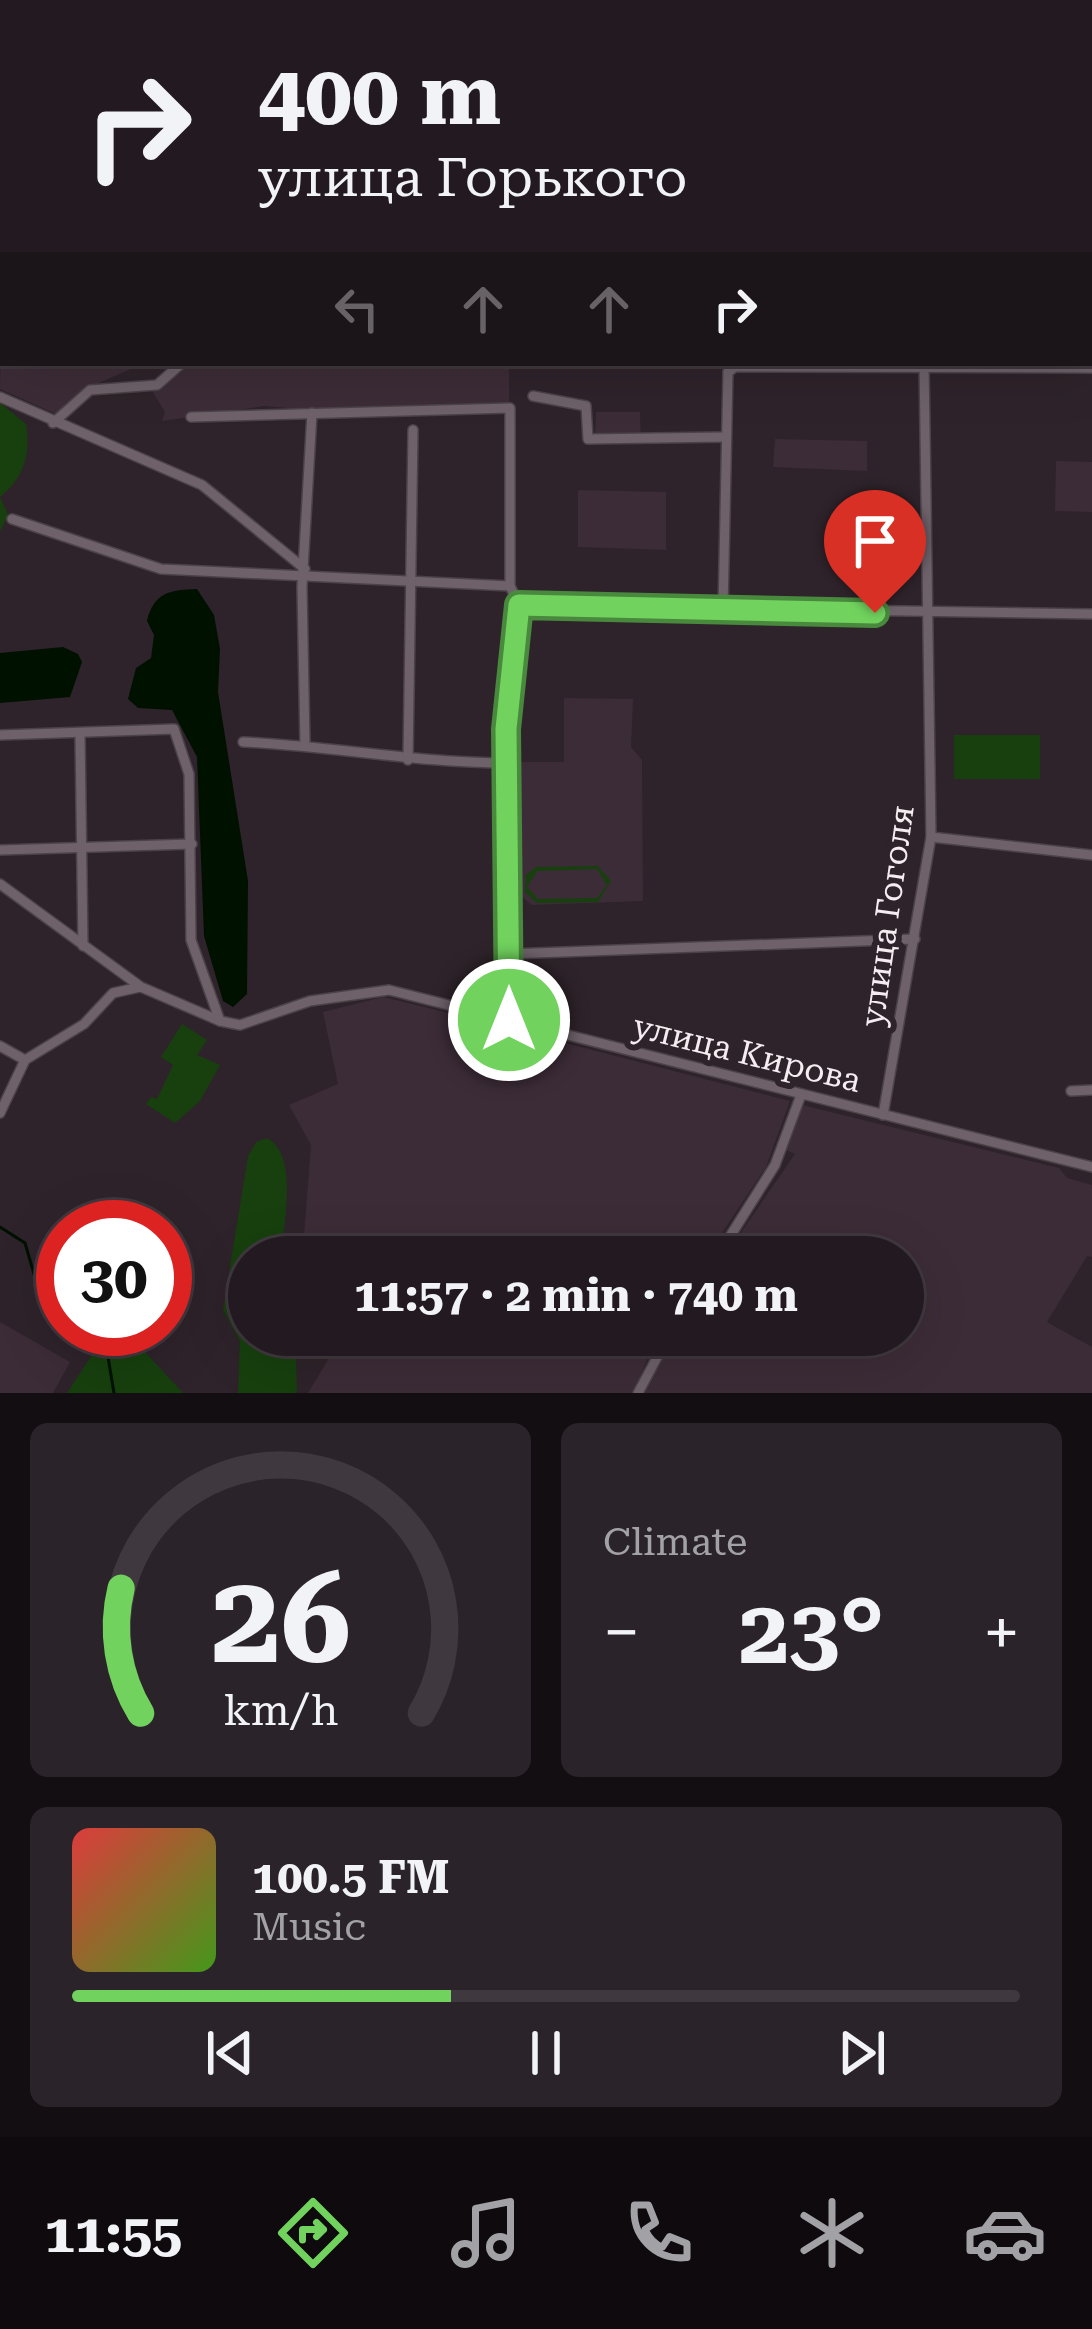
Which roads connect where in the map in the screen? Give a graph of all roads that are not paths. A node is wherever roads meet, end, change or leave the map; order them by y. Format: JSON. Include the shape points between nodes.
{"nodes":[{"id":1,"x":179,"y":366,"type":"edge"},
{"id":2,"x":720,"y":366,"type":"edge"},
{"id":3,"x":924,"y":366,"type":"edge"},
{"id":4,"x":1092,"y":368,"type":"edge"},
{"id":5,"x":728,"y":371,"type":"junction"},
{"id":6,"x":532,"y":396,"type":"dead end"},
{"id":7,"x":0,"y":398,"type":"edge"},
{"id":8,"x":312,"y":413,"type":"junction"},
{"id":9,"x":191,"y":417,"type":"dead end"},
{"id":10,"x":53,"y":423,"type":"junction"},
{"id":11,"x":413,"y":430,"type":"dead end"},
{"id":12,"x":724,"y":437,"type":"junction"},
{"id":13,"x":12,"y":519,"type":"dead end"},
{"id":14,"x":304,"y":573,"type":"junction"},
{"id":15,"x":410,"y":584,"type":"junction"},
{"id":16,"x":510,"y":586,"type":"junction"},
{"id":17,"x":519,"y":605,"type":"junction"},
{"id":18,"x":724,"y":610,"type":"junction"},
{"id":19,"x":932,"y":614,"type":"junction"},
{"id":20,"x":1092,"y":614,"type":"edge"},
{"id":21,"x":0,"y":735,"type":"edge"},
{"id":22,"x":80,"y":735,"type":"junction"},
{"id":23,"x":243,"y":742,"type":"dead end"},
{"id":24,"x":305,"y":745,"type":"junction"},
{"id":25,"x":408,"y":760,"type":"junction"},
{"id":26,"x":506,"y":763,"type":"junction"},
{"id":27,"x":931,"y":838,"type":"junction"},
{"id":28,"x":192,"y":844,"type":"junction"},
{"id":29,"x":81,"y":849,"type":"junction"},
{"id":30,"x":0,"y":850,"type":"edge"},
{"id":31,"x":1092,"y":855,"type":"edge"},
{"id":32,"x":0,"y":884,"type":"edge"},
{"id":33,"x":915,"y":939,"type":"junction"},
{"id":34,"x":83,"y":946,"type":"junction"},
{"id":35,"x":509,"y":954,"type":"junction"},
{"id":36,"x":141,"y":987,"type":"junction"},
{"id":37,"x":509,"y":1020,"type":"junction"},
{"id":38,"x":220,"y":1021,"type":"junction"},
{"id":39,"x":0,"y":1046,"type":"edge"},
{"id":40,"x":25,"y":1060,"type":"junction"},
{"id":41,"x":1092,"y":1090,"type":"edge"},
{"id":42,"x":1071,"y":1091,"type":"dead end"},
{"id":43,"x":801,"y":1095,"type":"junction"},
{"id":44,"x":0,"y":1113,"type":"edge"},
{"id":45,"x":883,"y":1115,"type":"junction"},
{"id":46,"x":1092,"y":1167,"type":"edge"},
{"id":47,"x":730,"y":1236,"type":"edge"},
{"id":48,"x":658,"y":1356,"type":"edge"},
{"id":49,"x":638,"y":1393,"type":"edge"}],
"edges":[{"from":1,"to":10,"type":"street","via":[[158,385],[90,390]]},
{"from":2,"to":5,"type":"street"},
{"from":3,"to":4,"type":"street"},
{"from":3,"to":5,"type":"street"},
{"from":3,"to":19,"type":"street","name":"улица Гоголя"},
{"from":5,"to":12,"type":"street"},
{"from":6,"to":12,"type":"street","via":[[586,406],[588,440]]},
{"from":7,"to":10,"type":"street"},
{"from":8,"to":9,"type":"street"},
{"from":8,"to":14,"type":"street"},
{"from":8,"to":16,"type":"street","via":[[505,404],[512,412]]},
{"from":10,"to":14,"type":"street","via":[[202,485]]},
{"from":11,"to":15,"type":"street"},
{"from":12,"to":18,"type":"street"},
{"from":13,"to":14,"type":"street","via":[[161,569]]},
{"from":14,"to":15,"type":"street"},
{"from":14,"to":24,"type":"street"},
{"from":15,"to":16,"type":"street"},
{"from":15,"to":25,"type":"street"},
{"from":16,"to":17,"type":"street"},
{"from":17,"to":18,"type":"street"},
{"from":17,"to":26,"type":"street"},
{"from":18,"to":19,"type":"street"},
{"from":19,"to":20,"type":"street"},
{"from":19,"to":27,"type":"street","name":"улица Гоголя"},
{"from":21,"to":22,"type":"street"},
{"from":22,"to":28,"type":"street","via":[[172,727],[188,765]]},
{"from":22,"to":29,"type":"street"},
{"from":23,"to":24,"type":"street"},
{"from":24,"to":25,"type":"street"},
{"from":25,"to":26,"type":"street"},
{"from":26,"to":35,"type":"street"},
{"from":27,"to":31,"type":"street"},
{"from":27,"to":33,"type":"street","name":"улица Гоголя"},
{"from":28,"to":29,"type":"street"},
{"from":28,"to":38,"type":"street","via":[[191,940]]},
{"from":29,"to":30,"type":"street"},
{"from":29,"to":34,"type":"street"},
{"from":32,"to":34,"type":"street"},
{"from":33,"to":35,"type":"street"},
{"from":33,"to":45,"type":"street","name":"улица Гоголя"},
{"from":34,"to":36,"type":"street"},
{"from":35,"to":37,"type":"street"},
{"from":36,"to":38,"type":"street"},
{"from":36,"to":40,"type":"street","via":[[112,993],[84,1024]]},
{"from":37,"to":38,"type":"street","name":"улица Кирова","via":[[389,990],[310,1001],[252,1022]]},
{"from":37,"to":43,"type":"street","name":"улица Кирова"},
{"from":39,"to":40,"type":"street"},
{"from":40,"to":44,"type":"street"},
{"from":41,"to":42,"type":"street"},
{"from":43,"to":45,"type":"street","name":"улица Кирова"},
{"from":43,"to":47,"type":"street","via":[[776,1165]]},
{"from":45,"to":46,"type":"street","name":"улица Кирова"},
{"from":48,"to":49,"type":"street"}]}
